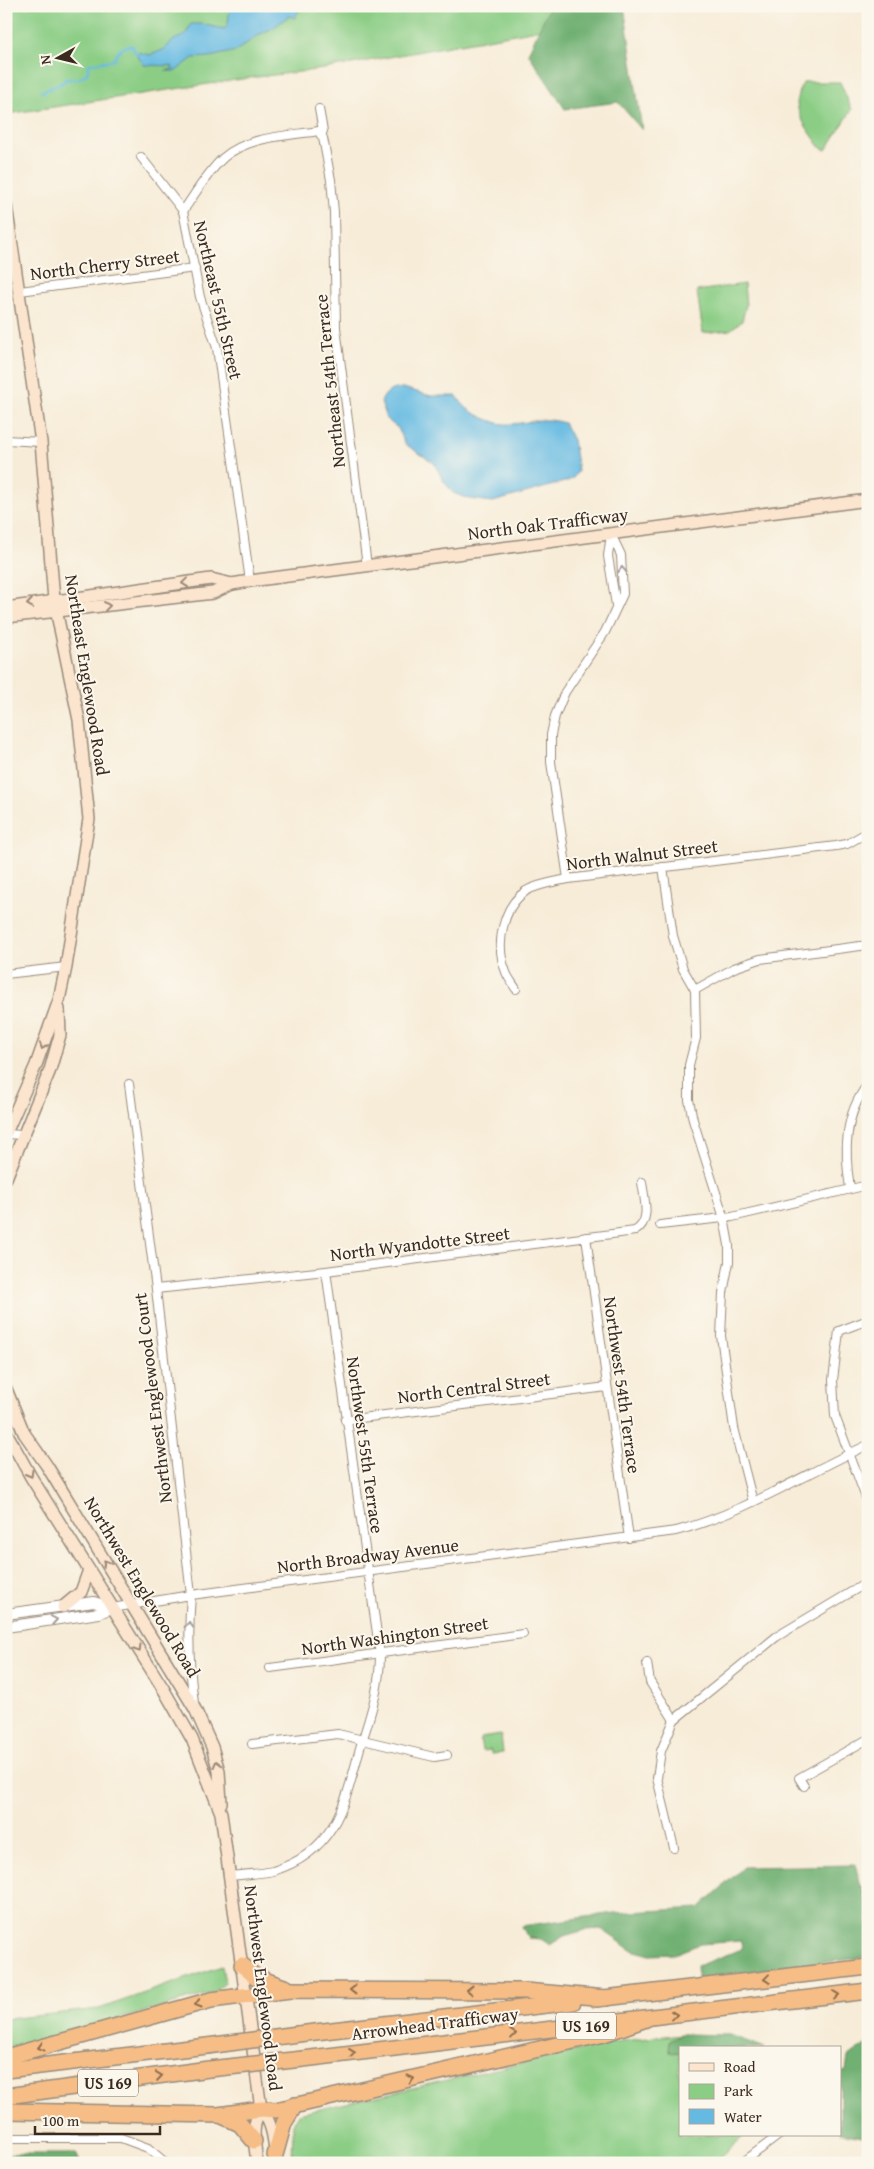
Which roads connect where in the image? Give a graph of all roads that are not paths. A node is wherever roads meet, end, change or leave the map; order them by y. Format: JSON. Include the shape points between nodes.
{"nodes":[{"id":1,"x":319,"y":109,"type":"dead end"},
{"id":2,"x":321,"y":134,"type":"junction"},
{"id":3,"x":141,"y":157,"type":"dead end"},
{"id":4,"x":182,"y":211,"type":"junction"},
{"id":5,"x":7,"y":212,"type":"edge"},
{"id":6,"x":195,"y":268,"type":"junction"},
{"id":7,"x":20,"y":291,"type":"junction"},
{"id":8,"x":6,"y":440,"type":"edge"},
{"id":9,"x":41,"y":442,"type":"junction"},
{"id":10,"x":868,"y":500,"type":"edge"},
{"id":11,"x":612,"y":534,"type":"junction"},
{"id":12,"x":367,"y":566,"type":"junction"},
{"id":13,"x":250,"y":581,"type":"junction"},
{"id":14,"x":232,"y":584,"type":"junction"},
{"id":15,"x":54,"y":600,"type":"junction"},
{"id":16,"x":616,"y":605,"type":"junction"},
{"id":17,"x":6,"y":608,"type":"edge"},
{"id":18,"x":57,"y":612,"type":"junction"},
{"id":19,"x":6,"y":617,"type":"edge"},
{"id":20,"x":868,"y":832,"type":"edge"},
{"id":21,"x":663,"y":867,"type":"junction"},
{"id":22,"x":568,"y":879,"type":"junction"},
{"id":23,"x":868,"y":945,"type":"edge"},
{"id":24,"x":66,"y":967,"type":"junction"},
{"id":25,"x":6,"y":974,"type":"edge"},
{"id":26,"x":516,"y":989,"type":"dead end"},
{"id":27,"x":695,"y":990,"type":"junction"},
{"id":28,"x":59,"y":1000,"type":"junction"},
{"id":29,"x":129,"y":1084,"type":"dead end"},
{"id":30,"x":868,"y":1084,"type":"edge"},
{"id":31,"x":6,"y":1134,"type":"edge"},
{"id":32,"x":22,"y":1134,"type":"junction"},
{"id":33,"x":6,"y":1178,"type":"edge"},
{"id":34,"x":642,"y":1182,"type":"dead end"},
{"id":35,"x":868,"y":1185,"type":"edge"},
{"id":36,"x":850,"y":1188,"type":"junction"},
{"id":37,"x":724,"y":1218,"type":"junction"},
{"id":38,"x":660,"y":1225,"type":"dead end"},
{"id":39,"x":586,"y":1237,"type":"junction"},
{"id":40,"x":326,"y":1271,"type":"junction"},
{"id":41,"x":156,"y":1289,"type":"junction"},
{"id":42,"x":868,"y":1320,"type":"edge"},
{"id":43,"x":607,"y":1387,"type":"junction"},
{"id":44,"x":6,"y":1390,"type":"edge"},
{"id":45,"x":345,"y":1420,"type":"junction"},
{"id":46,"x":6,"y":1432,"type":"edge"},
{"id":47,"x":868,"y":1445,"type":"edge"},
{"id":48,"x":848,"y":1454,"type":"junction"},
{"id":49,"x":753,"y":1502,"type":"junction"},
{"id":50,"x":868,"y":1503,"type":"edge"},
{"id":51,"x":629,"y":1538,"type":"junction"},
{"id":52,"x":89,"y":1570,"type":"junction"},
{"id":53,"x":368,"y":1572,"type":"junction"},
{"id":54,"x":868,"y":1582,"type":"edge"},
{"id":55,"x":191,"y":1595,"type":"junction"},
{"id":56,"x":131,"y":1605,"type":"junction"},
{"id":57,"x":64,"y":1607,"type":"junction"},
{"id":58,"x":112,"y":1608,"type":"junction"},
{"id":59,"x":6,"y":1614,"type":"edge"},
{"id":60,"x":6,"y":1627,"type":"edge"},
{"id":61,"x":523,"y":1634,"type":"dead end"},
{"id":62,"x":380,"y":1655,"type":"junction"},
{"id":63,"x":646,"y":1663,"type":"dead end"},
{"id":64,"x":270,"y":1668,"type":"dead end"},
{"id":65,"x":194,"y":1709,"type":"junction"},
{"id":66,"x":674,"y":1720,"type":"junction"},
{"id":67,"x":363,"y":1739,"type":"junction"},
{"id":68,"x":868,"y":1740,"type":"edge"},
{"id":69,"x":252,"y":1744,"type":"dead end"},
{"id":70,"x":447,"y":1755,"type":"dead end"},
{"id":71,"x":804,"y":1786,"type":"dead end"},
{"id":72,"x":221,"y":1813,"type":"junction"},
{"id":73,"x":674,"y":1848,"type":"dead end"},
{"id":74,"x":231,"y":1876,"type":"junction"},
{"id":75,"x":242,"y":1965,"type":"junction"},
{"id":76,"x":868,"y":1967,"type":"edge"},
{"id":77,"x":290,"y":1990,"type":"junction"},
{"id":78,"x":868,"y":1990,"type":"edge"},
{"id":79,"x":246,"y":1996,"type":"junction"},
{"id":80,"x":606,"y":1998,"type":"junction"},
{"id":81,"x":646,"y":2019,"type":"junction"},
{"id":82,"x":6,"y":2057,"type":"edge"},
{"id":83,"x":6,"y":2070,"type":"edge"},
{"id":84,"x":6,"y":2096,"type":"edge"},
{"id":85,"x":295,"y":2105,"type":"junction"},
{"id":86,"x":261,"y":2109,"type":"junction"},
{"id":87,"x":6,"y":2111,"type":"edge"},
{"id":88,"x":218,"y":2115,"type":"junction"},
{"id":89,"x":778,"y":2136,"type":"edge"},
{"id":90,"x":6,"y":2138,"type":"edge"},
{"id":91,"x":254,"y":2140,"type":"junction"},
{"id":92,"x":276,"y":2159,"type":"edge"},
{"id":93,"x":166,"y":2163,"type":"edge"},
{"id":94,"x":257,"y":2163,"type":"edge"},
{"id":95,"x":742,"y":2163,"type":"edge"}],
"edges":[{"from":1,"to":2,"type":"street","name":"Northeast 54th Terrace"},
{"from":2,"to":4,"type":"street","via":[[319,131],[239,147],[219,162]]},
{"from":2,"to":12,"type":"street","name":"Northeast 54th Terrace","via":[[334,212],[336,328]]},
{"from":3,"to":4,"type":"street","name":"Northeast 55th Street"},
{"from":4,"to":6,"type":"street","name":"Northeast 55th Street"},
{"from":5,"to":7,"type":"main road","name":"Northeast Englewood Road"},
{"from":6,"to":7,"type":"street","name":"North Cherry Street"},
{"from":6,"to":13,"type":"street","name":"Northeast 55th Street","via":[[200,297],[217,348]]},
{"from":7,"to":9,"type":"main road","name":"Northeast Englewood Road"},
{"from":8,"to":9,"type":"street"},
{"from":9,"to":15,"type":"main road","name":"Northeast Englewood Road"},
{"from":10,"to":11,"type":"main road","name":"North Oak Trafficway"},
{"from":11,"to":12,"type":"main road","name":"North Oak Trafficway"},
{"from":11,"to":16,"type":"street","via":[[608,556]]},
{"from":16,"to":11,"type":"street","one_way":true,"via":[[623,594],[621,554]]},
{"from":12,"to":13,"type":"main road","name":"North Oak Trafficway"},
{"from":13,"to":14,"type":"main road","name":"North Oak Trafficway"},
{"from":14,"to":15,"type":"main road","name":"North Oak Trafficway","one_way":true,"via":[[211,579]]},
{"from":18,"to":14,"type":"main road","name":"North Oak Trafficway","one_way":true,"via":[[214,593]]},
{"from":15,"to":17,"type":"main road","name":"North Oak Trafficway","one_way":true},
{"from":15,"to":18,"type":"main road","name":"Northeast Englewood Road"},
{"from":16,"to":22,"type":"street","via":[[605,632],[565,692],[552,735],[551,762]]},
{"from":18,"to":19,"type":"main road","name":"North Oak Trafficway"},
{"from":18,"to":24,"type":"main road","name":"Northeast Englewood Road","via":[[79,720],[89,819]]},
{"from":20,"to":21,"type":"street","name":"North Walnut Street","via":[[848,844]]},
{"from":21,"to":22,"type":"street","name":"North Walnut Street"},
{"from":21,"to":27,"type":"street","via":[[673,936],[683,969]]},
{"from":22,"to":26,"type":"street","name":"North Walnut Street","via":[[527,891],[507,916],[501,936],[502,955],[506,972]]},
{"from":23,"to":27,"type":"street","via":[[760,959],[734,968]]},
{"from":24,"to":25,"type":"street"},
{"from":24,"to":28,"type":"main road","name":"Northeast Englewood Road"},
{"from":27,"to":37,"type":"street","via":[[696,1038],[689,1065],[689,1100]]},
{"from":28,"to":31,"type":"main road","name":"Northeast Englewood Road","one_way":true,"via":[[36,1065]]},
{"from":28,"to":32,"type":"main road","name":"Northeast Englewood Road","via":[[60,1035],[53,1061]]},
{"from":29,"to":41,"type":"street","name":"Northwest Englewood Court"},
{"from":30,"to":36,"type":"street","via":[[849,1122],[845,1156]]},
{"from":31,"to":32,"type":"street"},
{"from":32,"to":33,"type":"main road"},
{"from":34,"to":39,"type":"street","name":"North Wyandotte Street","via":[[646,1215],[640,1229]]},
{"from":35,"to":36,"type":"street"},
{"from":36,"to":37,"type":"street"},
{"from":37,"to":38,"type":"street"},
{"from":37,"to":49,"type":"street","via":[[729,1262],[723,1293],[721,1336],[734,1428]]},
{"from":39,"to":40,"type":"street","name":"North Wyandotte Street"},
{"from":39,"to":43,"type":"street","name":"Northwest 54th Terrace"},
{"from":40,"to":41,"type":"street","name":"North Wyandotte Street"},
{"from":40,"to":45,"type":"street","name":"Northwest 55th Terrace"},
{"from":41,"to":55,"type":"street","name":"Northwest Englewood Court"},
{"from":42,"to":48,"type":"street","via":[[839,1331],[833,1398],[835,1416]]},
{"from":43,"to":45,"type":"street","name":"North Central Street"},
{"from":43,"to":51,"type":"street","name":"Northwest 54th Terrace"},
{"from":56,"to":44,"type":"main road","name":"Northwest Englewood Road","one_way":true,"via":[[24,1433]]},
{"from":45,"to":53,"type":"street","name":"Northwest 55th Terrace"},
{"from":46,"to":52,"type":"main road","name":"Northwest Englewood Road","one_way":true},
{"from":47,"to":48,"type":"street","name":"North Broadway Avenue"},
{"from":48,"to":49,"type":"street","name":"North Broadway Avenue"},
{"from":48,"to":50,"type":"street"},
{"from":49,"to":51,"type":"street","name":"North Broadway Avenue","via":[[676,1531]]},
{"from":51,"to":53,"type":"street","name":"North Broadway Avenue"},
{"from":52,"to":57,"type":"main road","via":[[81,1592]]},
{"from":52,"to":58,"type":"main road","name":"Northwest Englewood Road"},
{"from":53,"to":55,"type":"street","name":"North Broadway Avenue"},
{"from":53,"to":62,"type":"street","name":"Northwest 55th Terrace"},
{"from":54,"to":66,"type":"street","via":[[776,1637]]},
{"from":55,"to":56,"type":"street","name":"North Broadway Avenue"},
{"from":65,"to":55,"type":"street","name":"Northwest Englewood Court","one_way":true,"via":[[190,1677]]},
{"from":56,"to":58,"type":"street","name":"North Broadway Avenue"},
{"from":56,"to":65,"type":"main road","name":"Northwest Englewood Road"},
{"from":57,"to":58,"type":"street","name":"North Broadway Avenue","via":[[94,1602]]},
{"from":57,"to":59,"type":"street","name":"North Broadway Avenue"},
{"from":60,"to":58,"type":"street","name":"North Broadway Avenue","one_way":true},
{"from":58,"to":72,"type":"main road","name":"Northwest Englewood Road","one_way":true,"via":[[192,1739]]},
{"from":61,"to":62,"type":"street","name":"North Washington Street"},
{"from":62,"to":64,"type":"street","name":"North Washington Street"},
{"from":62,"to":67,"type":"street","name":"Northwest 55th Terrace","via":[[379,1681]]},
{"from":63,"to":66,"type":"street","via":[[650,1682]]},
{"from":72,"to":65,"type":"main road","name":"Northwest Englewood Road","one_way":true,"via":[[219,1771]]},
{"from":66,"to":73,"type":"street","via":[[660,1751],[657,1778]]},
{"from":67,"to":69,"type":"street","via":[[338,1734]]},
{"from":67,"to":70,"type":"street","via":[[434,1757]]},
{"from":67,"to":74,"type":"street","name":"Northwest 55th Terrace","via":[[343,1808],[327,1836],[307,1854],[283,1867]]},
{"from":68,"to":71,"type":"street","via":[[800,1778]]},
{"from":72,"to":74,"type":"main road","name":"Northwest Englewood Road"},
{"from":74,"to":75,"type":"main road","name":"Northwest Englewood Road"},
{"from":75,"to":77,"type":"highway","via":[[256,1977]]},
{"from":75,"to":79,"type":"main road","name":"Northwest Englewood Road"},
{"from":76,"to":80,"type":"highway","name":"Arrowhead Trafficway","number":"US 169","one_way":true},
{"from":77,"to":79,"type":"highway"},
{"from":80,"to":77,"type":"highway","one_way":true,"via":[[525,1991]]},
{"from":81,"to":78,"type":"highway","name":"Arrowhead Trafficway","number":"US 169","one_way":true},
{"from":79,"to":82,"type":"highway","one_way":true,"via":[[211,2000]]},
{"from":79,"to":86,"type":"main road","name":"Northwest Englewood Road"},
{"from":80,"to":83,"type":"highway","name":"Arrowhead Trafficway","number":"US 169","bridge":true},
{"from":84,"to":81,"type":"highway","name":"Arrowhead Trafficway","number":"US 169","one_way":true,"bridge":true,"via":[[209,2069]]},
{"from":85,"to":81,"type":"highway","one_way":true,"via":[[604,2034]]},
{"from":85,"to":86,"type":"highway","via":[[276,2110]]},
{"from":85,"to":92,"type":"highway","via":[[284,2123]]},
{"from":86,"to":88,"type":"highway"},
{"from":86,"to":91,"type":"main road","name":"Northwest Englewood Road","via":[[255,2119]]},
{"from":86,"to":92,"type":"main road","name":"Northwest Englewood Road","via":[[272,2128]]},
{"from":87,"to":88,"type":"highway"},
{"from":88,"to":91,"type":"highway","via":[[240,2124]]},
{"from":89,"to":95,"type":"street"},
{"from":90,"to":93,"type":"street","via":[[121,2138],[148,2148]]},
{"from":91,"to":94,"type":"main road","name":"Northwest Englewood Road"}]}
